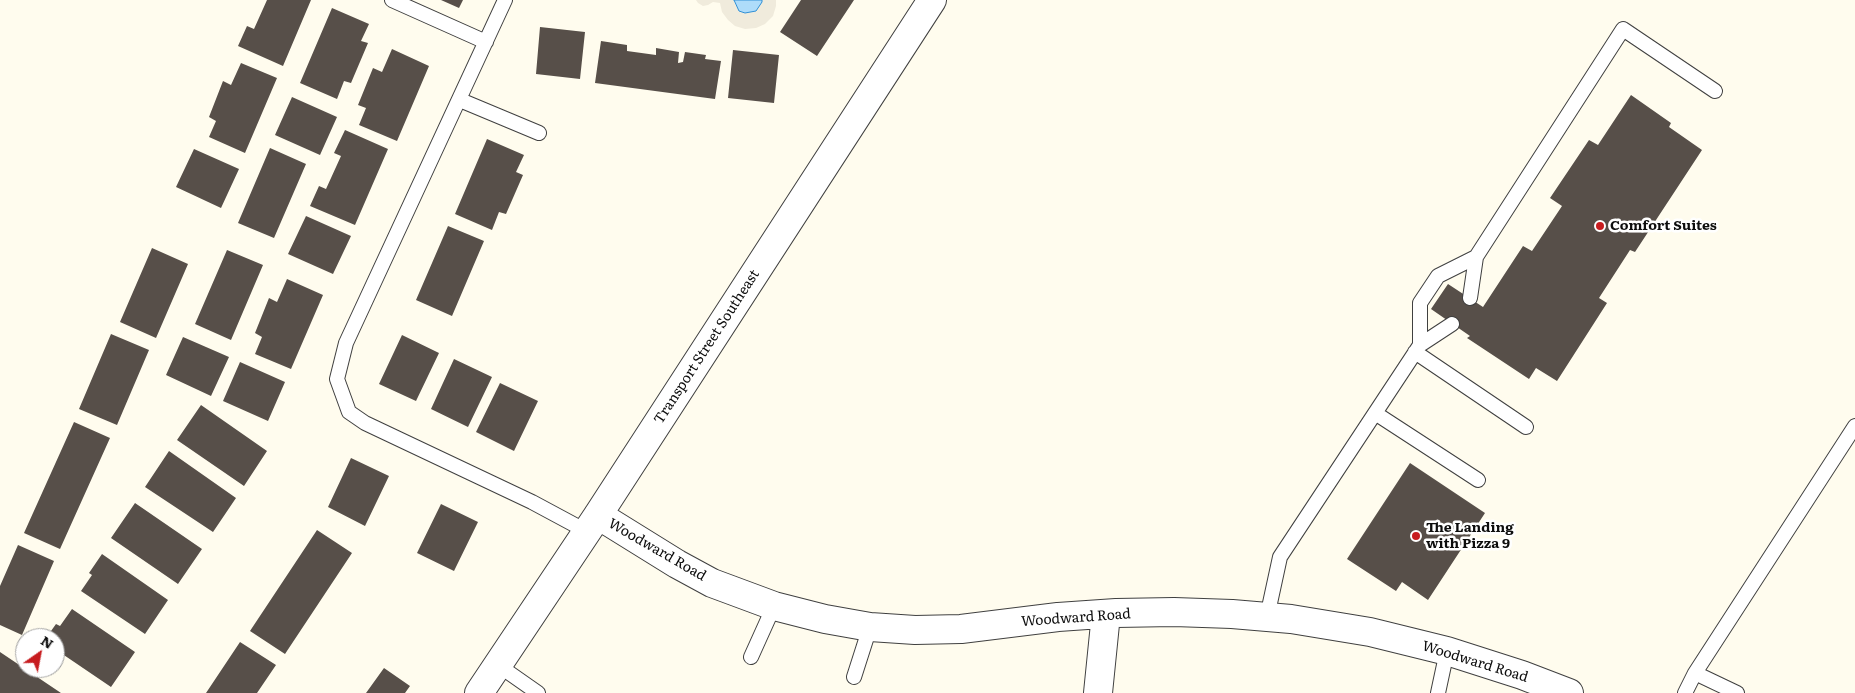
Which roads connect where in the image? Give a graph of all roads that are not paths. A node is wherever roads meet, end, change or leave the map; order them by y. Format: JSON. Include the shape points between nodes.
{"nodes":[{"id":1,"x":392,"y":0,"type":"edge"},
{"id":2,"x":506,"y":0,"type":"edge"},
{"id":3,"x":932,"y":0,"type":"edge"},
{"id":4,"x":486,"y":42,"type":"junction"},
{"id":5,"x":1715,"y":91,"type":"dead end"},
{"id":6,"x":460,"y":100,"type":"junction"},
{"id":7,"x":539,"y":133,"type":"dead end"},
{"id":8,"x":1476,"y":257,"type":"junction"},
{"id":9,"x":1470,"y":298,"type":"dead end"},
{"id":10,"x":1452,"y":324,"type":"dead end"},
{"id":11,"x":1418,"y":349,"type":"junction"},
{"id":12,"x":1375,"y":413,"type":"junction"},
{"id":13,"x":1855,"y":426,"type":"edge"},
{"id":14,"x":1526,"y":427,"type":"dead end"},
{"id":15,"x":1478,"y":480,"type":"dead end"},
{"id":16,"x":592,"y":523,"type":"junction"},
{"id":17,"x":774,"y":606,"type":"junction"},
{"id":18,"x":1106,"y":614,"type":"junction"},
{"id":19,"x":1267,"y":617,"type":"junction"},
{"id":20,"x":870,"y":627,"type":"junction"},
{"id":21,"x":1447,"y":652,"type":"junction"},
{"id":22,"x":751,"y":657,"type":"dead end"},
{"id":23,"x":498,"y":665,"type":"junction"},
{"id":24,"x":1695,"y":673,"type":"junction"},
{"id":25,"x":854,"y":677,"type":"dead end"},
{"id":26,"x":479,"y":693,"type":"edge"},
{"id":27,"x":538,"y":693,"type":"edge"},
{"id":28,"x":1098,"y":693,"type":"edge"},
{"id":29,"x":1438,"y":693,"type":"edge"},
{"id":30,"x":1569,"y":693,"type":"edge"},
{"id":31,"x":1686,"y":693,"type":"edge"},
{"id":32,"x":1737,"y":693,"type":"edge"}],
"edges":[{"from":1,"to":4,"type":"lane"},
{"from":2,"to":4,"type":"lane"},
{"from":3,"to":16,"type":"street","name":"Transport Street Southeast"},
{"from":4,"to":6,"type":"lane"},
{"from":5,"to":8,"type":"lane","via":[[1623,29]]},
{"from":6,"to":7,"type":"lane"},
{"from":6,"to":16,"type":"lane","via":[[346,343],[337,379],[350,412],[365,423],[505,489]]},
{"from":8,"to":9,"type":"lane"},
{"from":8,"to":11,"type":"lane","via":[[1438,276],[1420,303]]},
{"from":10,"to":11,"type":"lane"},
{"from":11,"to":12,"type":"lane"},
{"from":11,"to":14,"type":"lane"},
{"from":12,"to":15,"type":"lane"},
{"from":12,"to":19,"type":"lane","via":[[1280,557]]},
{"from":13,"to":24,"type":"lane"},
{"from":16,"to":17,"type":"street","name":"Woodward Road","via":[[712,582]]},
{"from":16,"to":23,"type":"street","name":"Transport Street Southeast"},
{"from":17,"to":20,"type":"street","name":"Woodward Road"},
{"from":17,"to":22,"type":"lane"},
{"from":18,"to":19,"type":"street","name":"Woodward Road","via":[[1174,612]]},
{"from":18,"to":20,"type":"street","name":"Woodward Road","via":[[961,629]]},
{"from":18,"to":28,"type":"street"},
{"from":19,"to":21,"type":"street","name":"Woodward Road","via":[[1370,632]]},
{"from":20,"to":25,"type":"lane"},
{"from":21,"to":29,"type":"lane"},
{"from":21,"to":30,"type":"street","name":"Woodward Road"},
{"from":23,"to":26,"type":"street","name":"Transport Street Southeast"},
{"from":23,"to":27,"type":"lane"},
{"from":24,"to":31,"type":"lane"},
{"from":24,"to":32,"type":"lane"}]}
